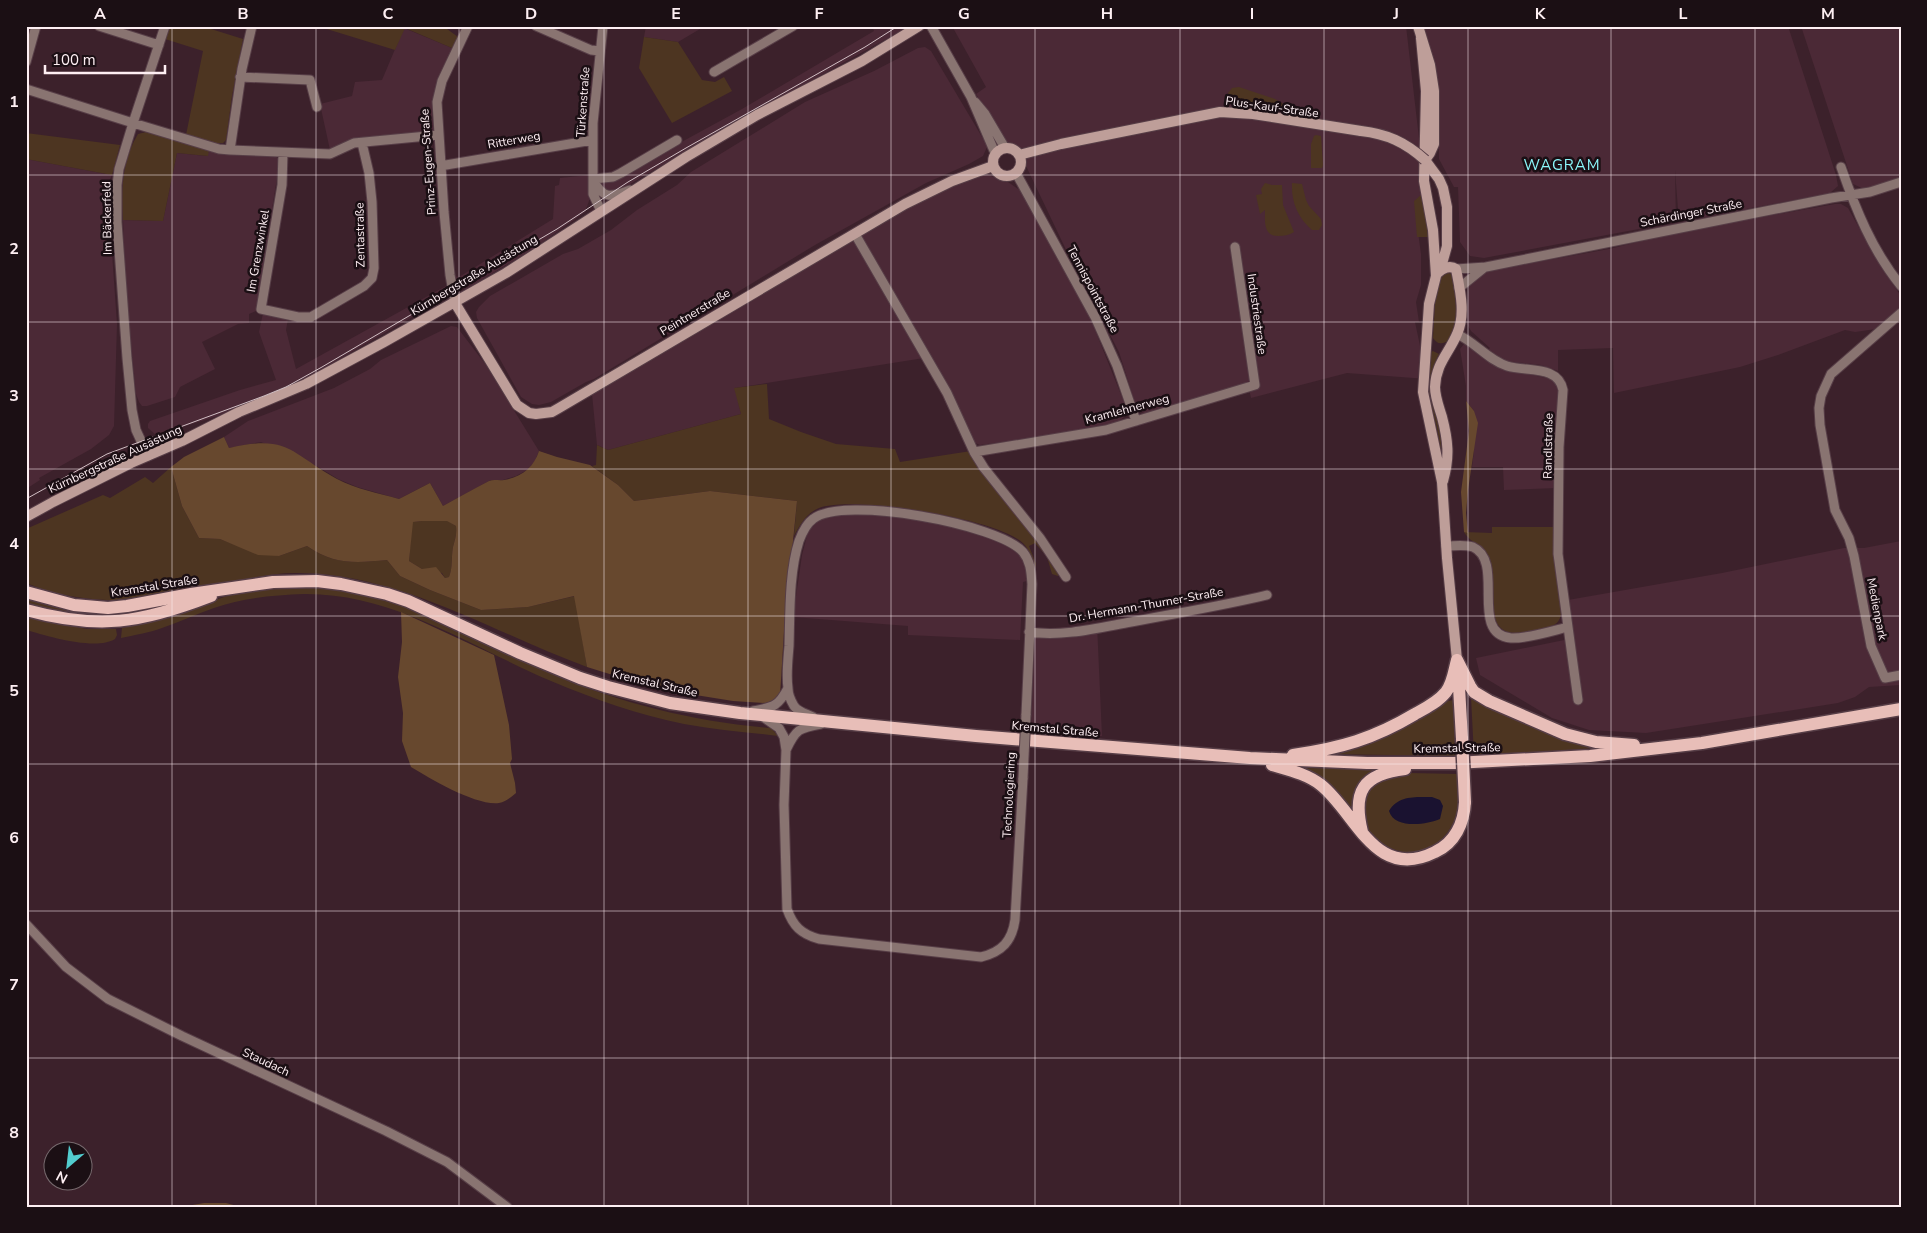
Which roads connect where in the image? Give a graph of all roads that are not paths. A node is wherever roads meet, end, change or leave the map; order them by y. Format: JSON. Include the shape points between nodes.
{"nodes":[{"id":1,"x":36,"y":26,"type":"edge"},
{"id":2,"x":99,"y":26,"type":"edge"},
{"id":3,"x":165,"y":26,"type":"edge"},
{"id":4,"x":252,"y":26,"type":"edge"},
{"id":5,"x":468,"y":26,"type":"edge"},
{"id":6,"x":536,"y":26,"type":"edge"},
{"id":7,"x":603,"y":26,"type":"edge"},
{"id":8,"x":793,"y":26,"type":"edge"},
{"id":9,"x":919,"y":26,"type":"edge"},
{"id":10,"x":931,"y":26,"type":"edge"},
{"id":11,"x":1418,"y":26,"type":"edge"},
{"id":12,"x":1421,"y":38,"type":"junction"},
{"id":13,"x":159,"y":46,"type":"junction"},
{"id":14,"x":600,"y":51,"type":"junction"},
{"id":15,"x":26,"y":62,"type":"edge"},
{"id":16,"x":714,"y":72,"type":"dead end"},
{"id":17,"x":240,"y":77,"type":"junction"},
{"id":18,"x":26,"y":89,"type":"edge"},
{"id":19,"x":971,"y":97,"type":"junction"},
{"id":20,"x":318,"y":107,"type":"dead end"},
{"id":21,"x":133,"y":123,"type":"junction"},
{"id":22,"x":438,"y":135,"type":"junction"},
{"id":23,"x":593,"y":140,"type":"junction"},
{"id":24,"x":677,"y":140,"type":"dead end"},
{"id":25,"x":362,"y":143,"type":"junction"},
{"id":26,"x":1006,"y":148,"type":"junction"},
{"id":27,"x":230,"y":150,"type":"junction"},
{"id":28,"x":284,"y":153,"type":"junction"},
{"id":29,"x":995,"y":153,"type":"junction"},
{"id":30,"x":1019,"y":155,"type":"junction"},
{"id":31,"x":1425,"y":160,"type":"junction"},
{"id":32,"x":440,"y":166,"type":"junction"},
{"id":33,"x":993,"y":166,"type":"junction"},
{"id":34,"x":1842,"y":167,"type":"dead end"},
{"id":35,"x":1016,"y":173,"type":"junction"},
{"id":36,"x":593,"y":179,"type":"junction"},
{"id":37,"x":1901,"y":182,"type":"edge"},
{"id":38,"x":640,"y":186,"type":"junction"},
{"id":39,"x":1851,"y":195,"type":"junction"},
{"id":40,"x":601,"y":211,"type":"junction"},
{"id":41,"x":855,"y":234,"type":"junction"},
{"id":42,"x":1447,"y":246,"type":"junction"},
{"id":43,"x":1236,"y":247,"type":"dead end"},
{"id":44,"x":1486,"y":266,"type":"junction"},
{"id":45,"x":1455,"y":268,"type":"junction"},
{"id":46,"x":1438,"y":273,"type":"junction"},
{"id":47,"x":1901,"y":286,"type":"edge"},
{"id":48,"x":1459,"y":288,"type":"junction"},
{"id":49,"x":455,"y":303,"type":"junction"},
{"id":50,"x":1901,"y":313,"type":"edge"},
{"id":51,"x":304,"y":318,"type":"joint"},
{"id":52,"x":1457,"y":334,"type":"junction"},
{"id":53,"x":1427,"y":341,"type":"junction"},
{"id":54,"x":1449,"y":346,"type":"junction"},
{"id":55,"x":1254,"y":385,"type":"joint"},
{"id":56,"x":1136,"y":421,"type":"junction"},
{"id":57,"x":974,"y":452,"type":"junction"},
{"id":58,"x":148,"y":456,"type":"junction"},
{"id":59,"x":1442,"y":482,"type":"junction"},
{"id":60,"x":26,"y":517,"type":"edge"},
{"id":61,"x":1446,"y":546,"type":"junction"},
{"id":62,"x":1066,"y":577,"type":"dead end"},
{"id":63,"x":227,"y":589,"type":"junction"},
{"id":64,"x":27,"y":592,"type":"edge"},
{"id":65,"x":1267,"y":595,"type":"dead end"},
{"id":66,"x":26,"y":610,"type":"edge"},
{"id":67,"x":1568,"y":627,"type":"junction"},
{"id":68,"x":1029,"y":632,"type":"junction"},
{"id":69,"x":1458,"y":660,"type":"junction"},
{"id":70,"x":1901,"y":675,"type":"edge"},
{"id":71,"x":788,"y":688,"type":"junction"},
{"id":72,"x":1578,"y":700,"type":"dead end"},
{"id":73,"x":1900,"y":709,"type":"edge"},
{"id":74,"x":740,"y":713,"type":"junction"},
{"id":75,"x":761,"y":715,"type":"junction"},
{"id":76,"x":820,"y":721,"type":"junction"},
{"id":77,"x":836,"y":722,"type":"junction"},
{"id":78,"x":1669,"y":747,"type":"junction"},
{"id":79,"x":786,"y":750,"type":"junction"},
{"id":80,"x":1256,"y":759,"type":"junction"},
{"id":81,"x":1454,"y":763,"type":"junction"},
{"id":82,"x":1363,"y":834,"type":"junction"},
{"id":83,"x":26,"y":924,"type":"edge"},
{"id":84,"x":507,"y":1207,"type":"edge"}],
"edges":[{"from":1,"to":15,"type":"street"},
{"from":2,"to":13,"type":"street"},
{"from":3,"to":13,"type":"street","name":"Im Bäckerfeld"},
{"from":4,"to":17,"type":"street"},
{"from":5,"to":22,"type":"street","name":"Prinz-Eugen-Straße","via":[[439,89]]},
{"from":6,"to":14,"type":"street"},
{"from":7,"to":14,"type":"street","name":"Türkenstraße"},
{"from":8,"to":16,"type":"street"},
{"from":9,"to":38,"type":"street","name":"Kürnbergstraße Ausästung","via":[[862,61],[757,115]]},
{"from":10,"to":19,"type":"street"},
{"from":11,"to":12,"type":"street"},
{"from":12,"to":31,"type":"street","via":[[1428,54],[1434,91],[1435,136]]},
{"from":12,"to":46,"type":"street","via":[[1426,91],[1424,181]]},
{"from":13,"to":21,"type":"street","name":"Im Bäckerfeld"},
{"from":14,"to":23,"type":"street","name":"Türkenstraße"},
{"from":17,"to":20,"type":"street","via":[[310,80]]},
{"from":17,"to":27,"type":"street"},
{"from":18,"to":21,"type":"street"},
{"from":19,"to":26,"type":"street"},
{"from":19,"to":29,"type":"street"},
{"from":21,"to":27,"type":"street"},
{"from":21,"to":58,"type":"street","name":"Im Bäckerfeld","via":[[119,169],[117,222],[133,415]]},
{"from":22,"to":25,"type":"street"},
{"from":22,"to":32,"type":"street","name":"Prinz-Eugen-Straße"},
{"from":23,"to":32,"type":"street","name":"Ritterweg"},
{"from":23,"to":36,"type":"street","name":"Türkenstraße"},
{"from":24,"to":36,"type":"street","via":[[613,177]]},
{"from":25,"to":28,"type":"street","via":[[330,154]]},
{"from":25,"to":51,"type":"street","name":"Zentastraße","via":[[370,173],[373,274],[364,286],[320,313]]},
{"from":26,"to":29,"type":"street"},
{"from":26,"to":30,"type":"street"},
{"from":27,"to":28,"type":"street"},
{"from":28,"to":51,"type":"street","name":"Im Grenzwinkel","via":[[282,184],[261,309]]},
{"from":29,"to":33,"type":"street"},
{"from":30,"to":31,"type":"street","name":"Plus-Kauf-Straße","bridge":true,"via":[[1197,116],[1237,112],[1376,133],[1408,146]]},
{"from":30,"to":35,"type":"street","via":[[1021,162]]},
{"from":31,"to":42,"type":"street","name":"Plus-Kauf-Straße","via":[[1439,179],[1446,197]]},
{"from":32,"to":49,"type":"street","name":"Prinz-Eugen-Straße"},
{"from":33,"to":35,"type":"street","via":[[1002,176]]},
{"from":33,"to":41,"type":"street","name":"Peintnerstraße","via":[[938,188]]},
{"from":34,"to":39,"type":"street"},
{"from":35,"to":56,"type":"street","name":"Tennispointstraße","via":[[1095,317]]},
{"from":36,"to":38,"type":"street","via":[[607,196]]},
{"from":36,"to":40,"type":"street","name":"Türkenstraße","via":[[593,194]]},
{"from":37,"to":39,"type":"street","name":"Schärdinger Straße"},
{"from":38,"to":40,"type":"street","name":"Kürnbergstraße Ausästung"},
{"from":39,"to":44,"type":"street","name":"Schärdinger Straße"},
{"from":39,"to":47,"type":"street","via":[[1876,252]]},
{"from":40,"to":49,"type":"street","name":"Kürnbergstraße Ausästung"},
{"from":41,"to":49,"type":"street","name":"Peintnerstraße","via":[[542,415],[529,413],[513,400]]},
{"from":41,"to":57,"type":"street","via":[[947,393]]},
{"from":42,"to":45,"type":"street"},
{"from":42,"to":46,"type":"street"},
{"from":43,"to":55,"type":"street","name":"Industriestraße"},
{"from":44,"to":45,"type":"street","name":"Schärdinger Straße"},
{"from":44,"to":48,"type":"street","name":"Schärdinger Straße"},
{"from":45,"to":46,"type":"street","via":[[1447,267]]},
{"from":45,"to":48,"type":"street"},
{"from":46,"to":53,"type":"street","via":[[1430,304]]},
{"from":48,"to":52,"type":"street","via":[[1461,318]]},
{"from":49,"to":58,"type":"street","name":"Kürnbergstraße Ausästung","via":[[306,384]]},
{"from":50,"to":70,"type":"street","name":"Medienpark","via":[[1831,374],[1819,408],[1836,510],[1854,556],[1871,646],[1884,678]]},
{"from":52,"to":54,"type":"street"},
{"from":52,"to":67,"type":"street","name":"Randlstraße","via":[[1502,364],[1554,375],[1562,384],[1558,554]]},
{"from":53,"to":54,"type":"street","via":[[1436,347]]},
{"from":53,"to":59,"type":"street","via":[[1423,392]]},
{"from":54,"to":59,"type":"street","via":[[1438,368],[1435,387],[1448,451]]},
{"from":55,"to":56,"type":"street","name":"Kramlehnerweg"},
{"from":56,"to":57,"type":"street","name":"Kramlehnerweg","via":[[1106,430]]},
{"from":57,"to":62,"type":"street"},
{"from":58,"to":60,"type":"street","name":"Kürnbergstraße Ausästung"},
{"from":59,"to":61,"type":"street"},
{"from":61,"to":67,"type":"street","via":[[1467,546],[1480,552],[1484,558],[1490,621],[1499,633],[1512,638]]},
{"from":61,"to":69,"type":"street"},
{"from":63,"to":64,"type":"main road","name":"Kremstal Straße","via":[[108,608],[74,606]]},
{"from":63,"to":66,"type":"main road","name":"Kremstal Straße","via":[[173,610],[129,620],[82,622]]},
{"from":63,"to":74,"type":"main road","name":"Kremstal Straße","via":[[296,581],[365,588],[416,604],[552,667],[608,687],[670,703]]},
{"from":65,"to":68,"type":"street","name":"Dr. Hermann-Thurner-Straße","via":[[1078,631]]},
{"from":67,"to":72,"type":"street","name":"Randlstraße"},
{"from":68,"to":71,"type":"street","name":"Technologiering","via":[[1031,569],[1023,552],[1014,545],[991,534],[903,513],[829,512],[809,522],[796,552]]},
{"from":68,"to":79,"type":"street","name":"Technologiering","bridge":true,"via":[[1014,926],[1009,941],[992,955],[981,957],[819,939],[801,931],[792,922],[787,909]]},
{"from":69,"to":78,"type":"main road","via":[[1474,692],[1550,728],[1596,742]]},
{"from":69,"to":80,"type":"main road","via":[[1451,684],[1441,698],[1389,728],[1339,747]]},
{"from":69,"to":82,"type":"main road","bridge":true,"via":[[1465,802],[1463,819],[1455,836],[1440,850],[1425,857],[1409,859],[1390,856],[1376,848]]},
{"from":71,"to":74,"type":"street","via":[[775,706]]},
{"from":71,"to":76,"type":"street","name":"Technologiering","via":[[794,706]]},
{"from":73,"to":78,"type":"main road","name":"Kremstal Straße"},
{"from":74,"to":75,"type":"main road","name":"Kremstal Straße"},
{"from":75,"to":76,"type":"main road","name":"Kremstal Straße"},
{"from":75,"to":79,"type":"street","name":"Technologiering","via":[[779,728]]},
{"from":76,"to":77,"type":"main road","name":"Kremstal Straße"},
{"from":77,"to":79,"type":"street","via":[[802,728],[793,735]]},
{"from":77,"to":80,"type":"main road","name":"Kremstal Straße"},
{"from":78,"to":81,"type":"main road","name":"Kremstal Straße"},
{"from":80,"to":81,"type":"main road","name":"Kremstal Straße"},
{"from":80,"to":82,"type":"main road","via":[[1297,772],[1319,784]]},
{"from":81,"to":82,"type":"main road","via":[[1387,772],[1371,780],[1364,786],[1358,802]]},
{"from":83,"to":84,"type":"street","name":"Staudach","via":[[66,967],[108,999],[447,1162]]}]}
